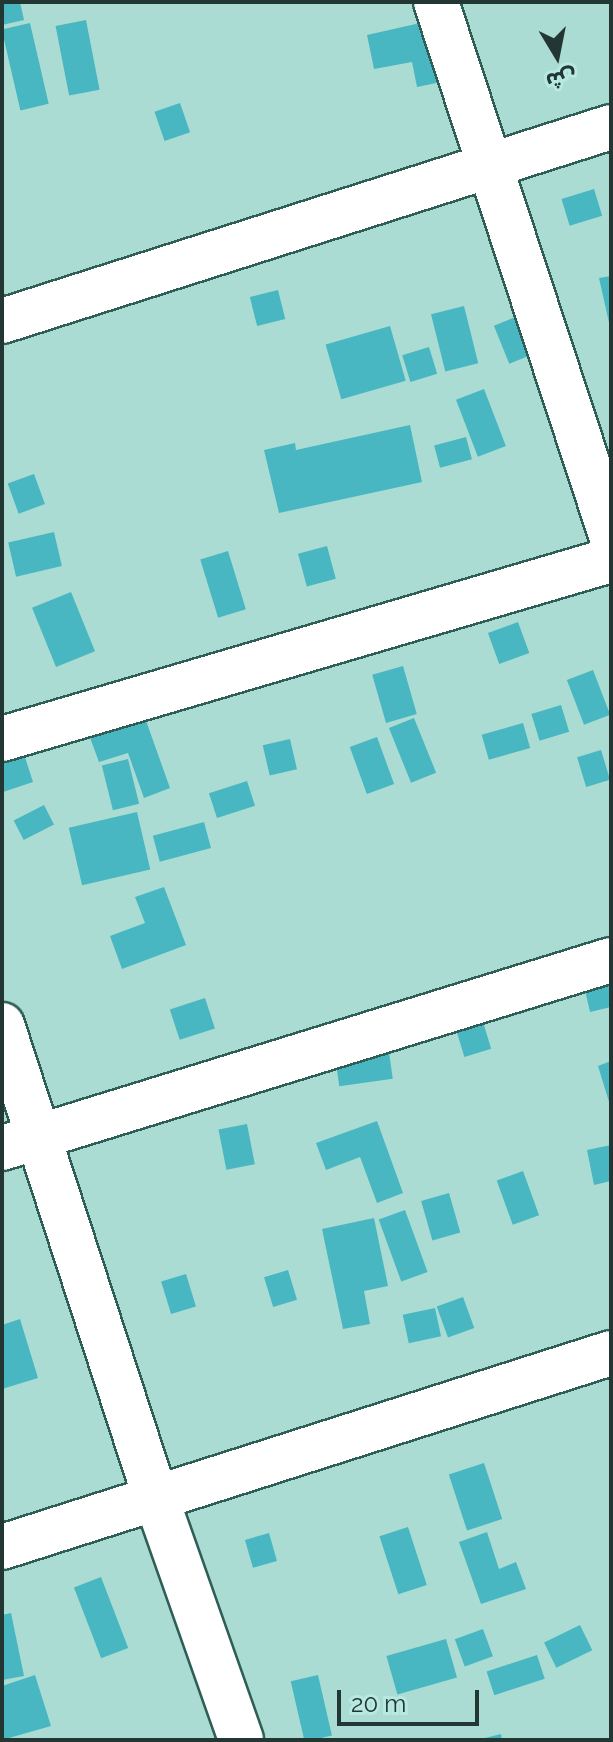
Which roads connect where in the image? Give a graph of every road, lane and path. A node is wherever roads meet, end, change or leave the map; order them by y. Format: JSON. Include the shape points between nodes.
{"nodes":[{"id":1,"x":436,"y":2,"type":"edge"},
{"id":2,"x":611,"y":127,"type":"edge"},
{"id":3,"x":490,"y":165,"type":"junction"},
{"id":4,"x":2,"y":321,"type":"edge"},
{"id":5,"x":611,"y":535,"type":"edge"},
{"id":6,"x":611,"y":560,"type":"edge"},
{"id":7,"x":2,"y":739,"type":"edge"},
{"id":8,"x":611,"y":960,"type":"edge"},
{"id":9,"x":2,"y":1025,"type":"edge"},
{"id":10,"x":21,"y":1142,"type":"edge"},
{"id":11,"x":611,"y":1353,"type":"edge"},
{"id":12,"x":156,"y":1498,"type":"junction"},
{"id":13,"x":2,"y":1547,"type":"edge"},
{"id":14,"x":241,"y":1740,"type":"edge"}],
"edges":[{"from":1,"to":3,"type":"street"},
{"from":2,"to":3,"type":"street"},
{"from":3,"to":4,"type":"street"},
{"from":3,"to":5,"type":"street"},
{"from":6,"to":7,"type":"street"},
{"from":8,"to":10,"type":"street"},
{"from":9,"to":10,"type":"street"},
{"from":10,"to":12,"type":"street"},
{"from":11,"to":12,"type":"street"},
{"from":12,"to":13,"type":"street"},
{"from":12,"to":14,"type":"street"}]}
